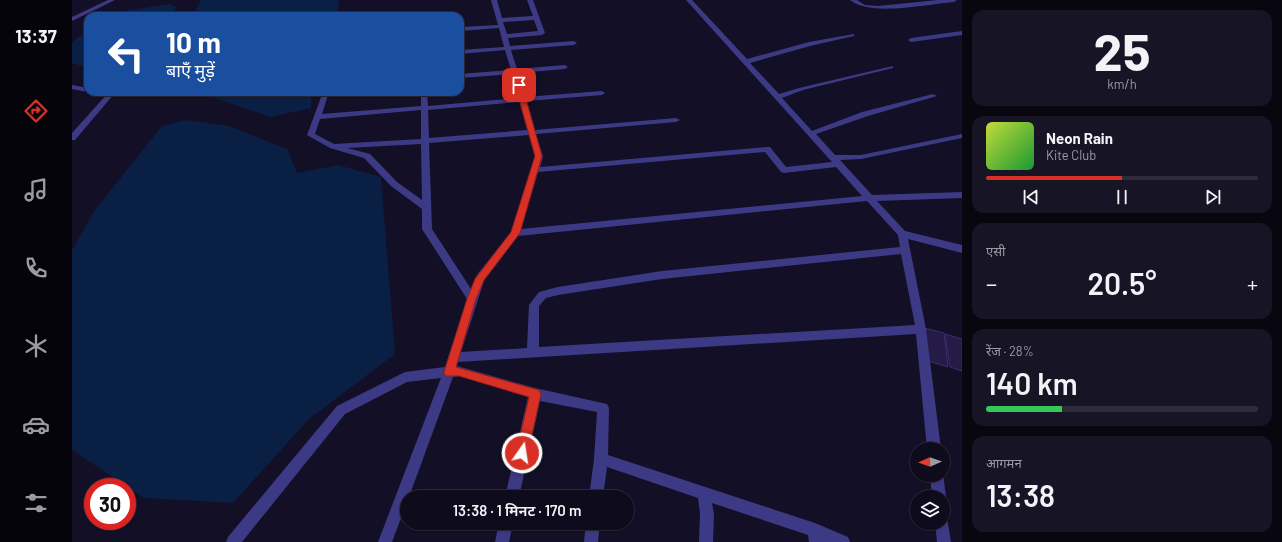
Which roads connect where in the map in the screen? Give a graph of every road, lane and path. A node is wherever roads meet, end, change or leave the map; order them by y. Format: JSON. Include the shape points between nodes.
{"nodes":[{"id":1,"x":112,"y":0,"type":"edge"},
{"id":2,"x":494,"y":0,"type":"edge"},
{"id":3,"x":530,"y":0,"type":"edge"},
{"id":4,"x":688,"y":0,"type":"edge"},
{"id":5,"x":853,"y":0,"type":"edge"},
{"id":6,"x":954,"y":0,"type":"edge"},
{"id":7,"x":87,"y":12,"type":"edge"},
{"id":8,"x":84,"y":13,"type":"edge"},
{"id":9,"x":536,"y":18,"type":"junction"},
{"id":10,"x":72,"y":19,"type":"edge"},
{"id":11,"x":502,"y":27,"type":"junction"},
{"id":12,"x":464,"y":29,"type":"edge"},
{"id":13,"x":962,"y":33,"type":"edge"},
{"id":14,"x":852,"y":35,"type":"dead end"},
{"id":15,"x":911,"y":40,"type":"dead end"},
{"id":16,"x":574,"y":43,"type":"dead end"},
{"id":17,"x":508,"y":48,"type":"junction"},
{"id":18,"x":464,"y":52,"type":"edge"},
{"id":19,"x":745,"y":62,"type":"junction"},
{"id":20,"x":565,"y":67,"type":"dead end"},
{"id":21,"x":891,"y":67,"type":"dead end"},
{"id":22,"x":514,"y":71,"type":"junction"},
{"id":23,"x":464,"y":76,"type":"edge"},
{"id":24,"x":72,"y":87,"type":"edge"},
{"id":25,"x":84,"y":89,"type":"edge"},
{"id":26,"x":602,"y":93,"type":"dead end"},
{"id":27,"x":108,"y":96,"type":"edge"},
{"id":28,"x":325,"y":96,"type":"edge"},
{"id":29,"x":424,"y":96,"type":"edge"},
{"id":30,"x":932,"y":96,"type":"dead end"},
{"id":31,"x":777,"y":97,"type":"junction"},
{"id":32,"x":523,"y":100,"type":"junction"},
{"id":33,"x":424,"y":108,"type":"junction"},
{"id":34,"x":318,"y":117,"type":"junction"},
{"id":35,"x":676,"y":120,"type":"dead end"},
{"id":36,"x":532,"y":131,"type":"junction"},
{"id":37,"x":810,"y":134,"type":"junction"},
{"id":38,"x":962,"y":136,"type":"edge"},
{"id":39,"x":72,"y":138,"type":"edge"},
{"id":40,"x":425,"y":141,"type":"junction"},
{"id":41,"x":333,"y":146,"type":"junction"},
{"id":42,"x":835,"y":161,"type":"junction"},
{"id":43,"x":534,"y":170,"type":"junction"},
{"id":44,"x":962,"y":196,"type":"edge"},
{"id":45,"x":870,"y":198,"type":"junction"},
{"id":46,"x":426,"y":207,"type":"junction"},
{"id":47,"x":515,"y":233,"type":"junction"},
{"id":48,"x":902,"y":234,"type":"junction"},
{"id":49,"x":905,"y":250,"type":"junction"},
{"id":50,"x":962,"y":250,"type":"edge"},
{"id":51,"x":472,"y":299,"type":"junction"},
{"id":52,"x":921,"y":329,"type":"junction"},
{"id":53,"x":533,"y":352,"type":"junction"},
{"id":54,"x":454,"y":357,"type":"junction"},
{"id":55,"x":449,"y":372,"type":"junction"},
{"id":56,"x":535,"y":394,"type":"junction"},
{"id":57,"x":933,"y":442,"type":"edge"},
{"id":58,"x":601,"y":459,"type":"junction"},
{"id":59,"x":514,"y":490,"type":"edge"},
{"id":60,"x":597,"y":490,"type":"edge"},
{"id":61,"x":704,"y":494,"type":"junction"},
{"id":62,"x":505,"y":530,"type":"edge"},
{"id":63,"x":592,"y":530,"type":"edge"},
{"id":64,"x":943,"y":530,"type":"edge"},
{"id":65,"x":816,"y":536,"type":"edge"},
{"id":66,"x":233,"y":542,"type":"edge"},
{"id":67,"x":385,"y":542,"type":"edge"},
{"id":68,"x":502,"y":542,"type":"edge"},
{"id":69,"x":591,"y":542,"type":"edge"},
{"id":70,"x":706,"y":542,"type":"edge"},
{"id":71,"x":843,"y":542,"type":"edge"},
{"id":72,"x":944,"y":542,"type":"edge"}],
"edges":[{"from":1,"to":7,"type":"street"},
{"from":2,"to":11,"type":"street"},
{"from":3,"to":9,"type":"street"},
{"from":4,"to":19,"type":"street"},
{"from":5,"to":6,"type":"street","via":[[864,6],[878,8]]},
{"from":8,"to":10,"type":"street"},
{"from":9,"to":11,"type":"street"},
{"from":9,"to":11,"type":"street","via":[[542,33]]},
{"from":11,"to":12,"type":"street"},
{"from":11,"to":17,"type":"street"},
{"from":13,"to":15,"type":"street"},
{"from":14,"to":19,"type":"street"},
{"from":16,"to":17,"type":"street"},
{"from":17,"to":18,"type":"street"},
{"from":17,"to":22,"type":"street"},
{"from":19,"to":31,"type":"street"},
{"from":20,"to":22,"type":"street"},
{"from":21,"to":31,"type":"street"},
{"from":22,"to":23,"type":"street"},
{"from":22,"to":32,"type":"street"},
{"from":24,"to":25,"type":"street"},
{"from":26,"to":32,"type":"street"},
{"from":27,"to":39,"type":"street"},
{"from":28,"to":34,"type":"street"},
{"from":29,"to":33,"type":"street"},
{"from":30,"to":37,"type":"street","via":[[866,114]]},
{"from":31,"to":37,"type":"street"},
{"from":32,"to":33,"type":"street"},
{"from":32,"to":36,"type":"street"},
{"from":33,"to":34,"type":"street"},
{"from":33,"to":40,"type":"street"},
{"from":34,"to":41,"type":"street","via":[[311,135]]},
{"from":35,"to":36,"type":"street"},
{"from":36,"to":40,"type":"street"},
{"from":36,"to":43,"type":"street","via":[[539,156]]},
{"from":37,"to":42,"type":"street"},
{"from":38,"to":42,"type":"street"},
{"from":40,"to":41,"type":"street"},
{"from":40,"to":46,"type":"street"},
{"from":41,"to":46,"type":"street","via":[[367,156],[394,184]]},
{"from":42,"to":43,"type":"street","via":[[784,170],[768,149]]},
{"from":42,"to":45,"type":"street"},
{"from":43,"to":47,"type":"street"},
{"from":44,"to":45,"type":"street"},
{"from":45,"to":47,"type":"street"},
{"from":45,"to":48,"type":"street"},
{"from":46,"to":51,"type":"street","via":[[427,229]]},
{"from":47,"to":51,"type":"street","via":[[480,279]]},
{"from":48,"to":49,"type":"street"},
{"from":48,"to":50,"type":"street"},
{"from":49,"to":52,"type":"street"},
{"from":49,"to":53,"type":"street","via":[[662,275],[543,295],[534,305]]},
{"from":51,"to":54,"type":"street"},
{"from":52,"to":53,"type":"street"},
{"from":52,"to":57,"type":"street"},
{"from":53,"to":54,"type":"street"},
{"from":54,"to":55,"type":"street"},
{"from":55,"to":56,"type":"street","via":[[459,371]]},
{"from":55,"to":66,"type":"street","via":[[405,377],[341,410]]},
{"from":55,"to":67,"type":"street"},
{"from":56,"to":58,"type":"street","via":[[603,408]]},
{"from":56,"to":59,"type":"street"},
{"from":58,"to":60,"type":"street"},
{"from":58,"to":61,"type":"street"},
{"from":61,"to":65,"type":"street"},
{"from":61,"to":70,"type":"street","via":[[707,514]]},
{"from":62,"to":68,"type":"street"},
{"from":63,"to":69,"type":"street"},
{"from":64,"to":72,"type":"street"},
{"from":65,"to":71,"type":"street"}]}
